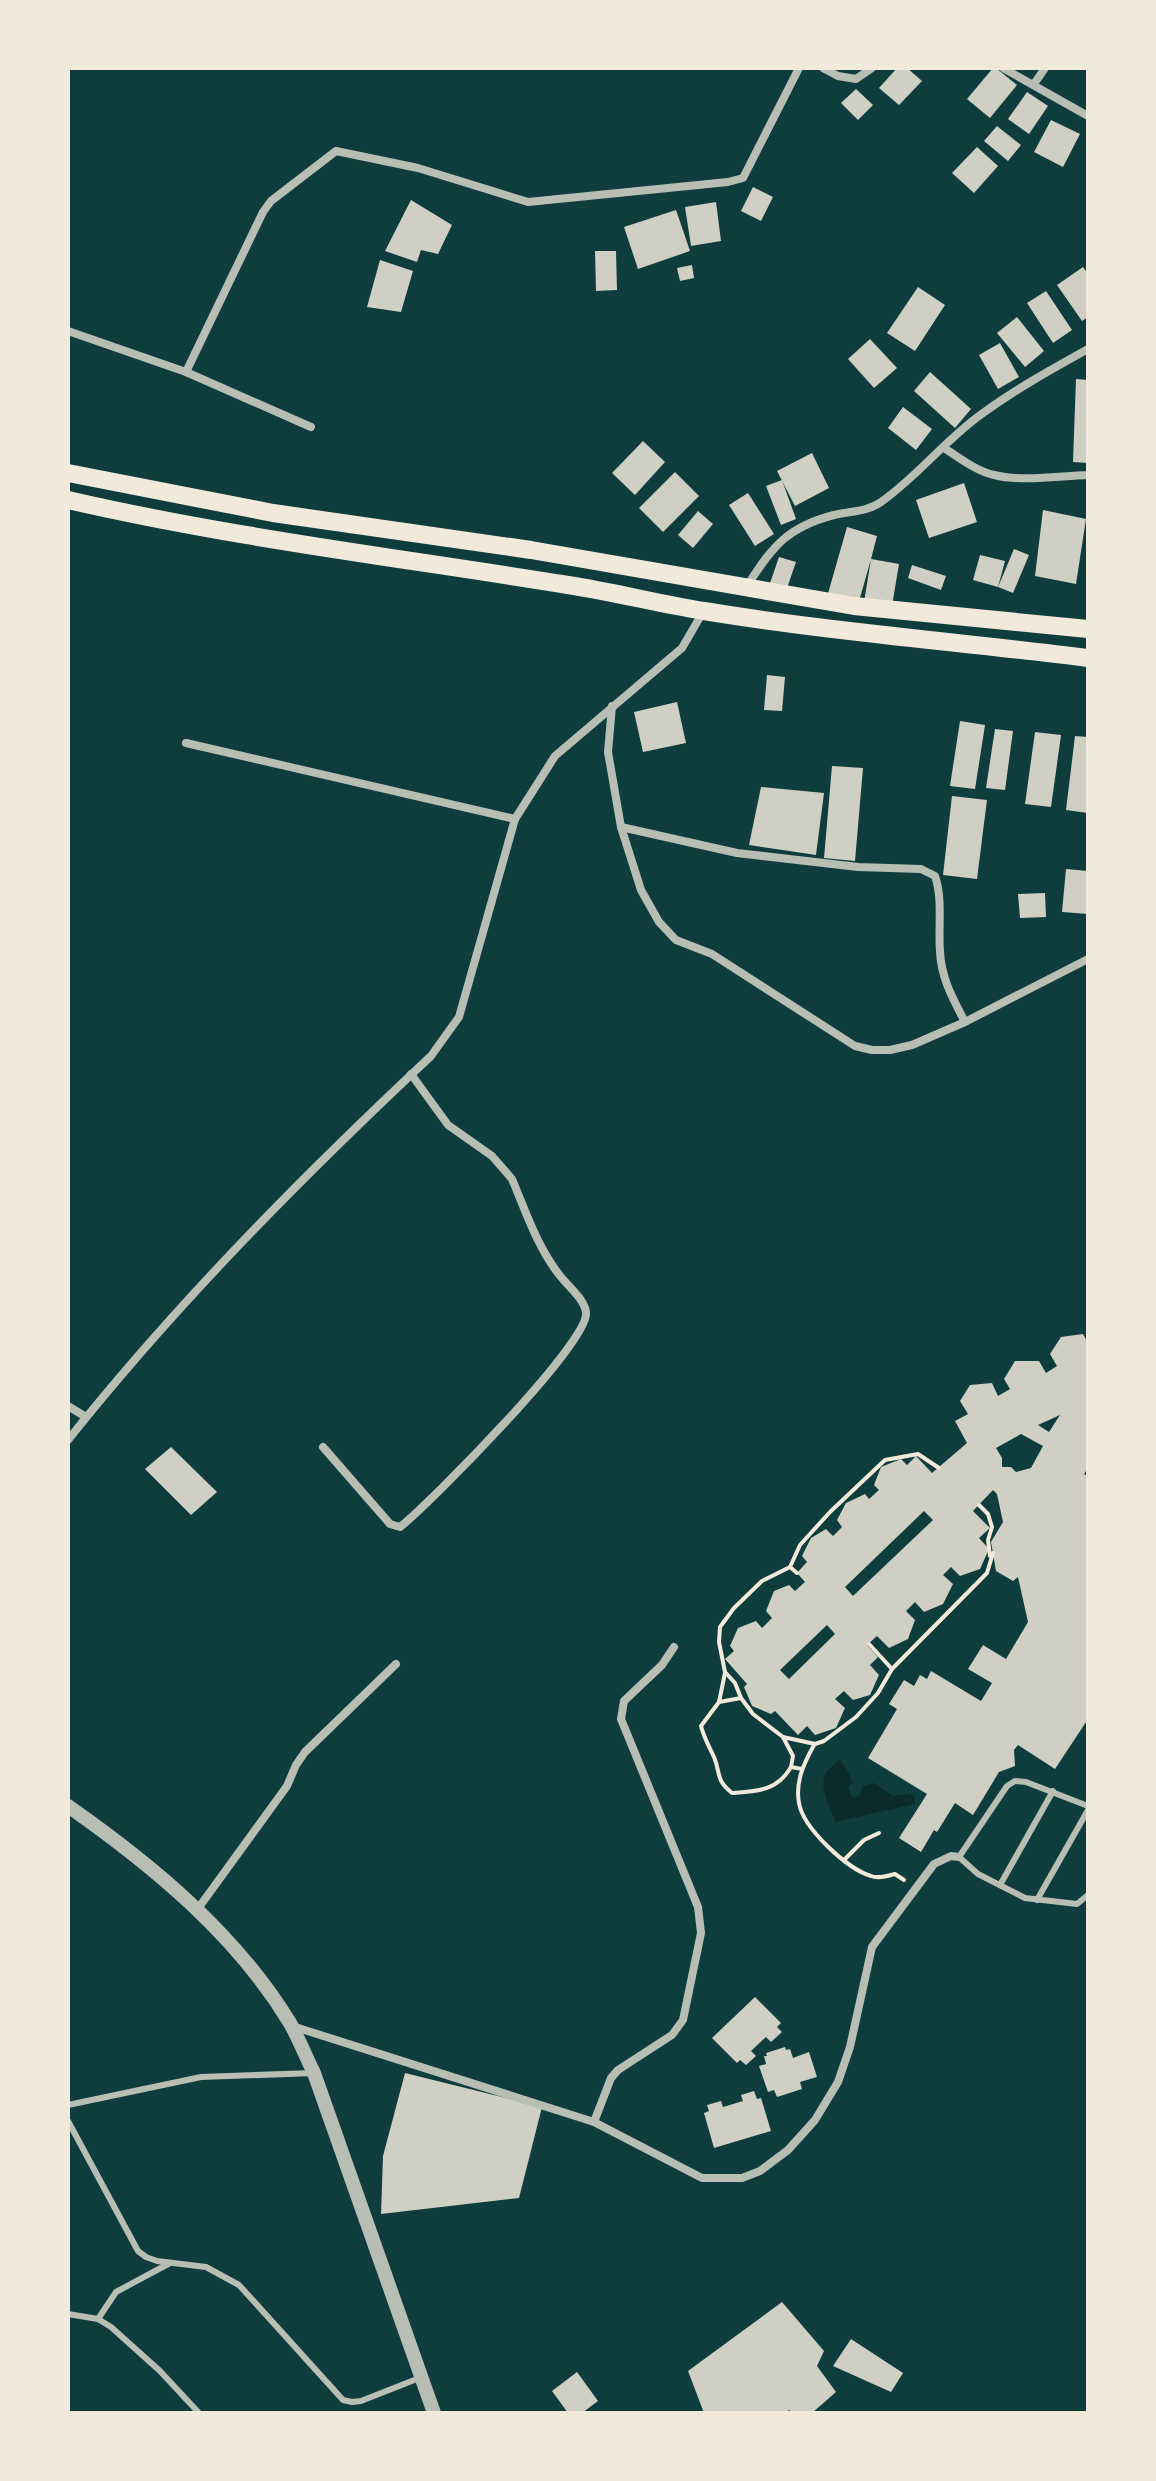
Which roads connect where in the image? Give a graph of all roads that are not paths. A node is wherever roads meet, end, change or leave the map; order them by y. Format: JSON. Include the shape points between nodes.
{"nodes":[{"id":1,"x":799,"y":68,"type":"edge"},
{"id":2,"x":823,"y":68,"type":"edge"},
{"id":3,"x":872,"y":68,"type":"edge"},
{"id":4,"x":1003,"y":68,"type":"edge"},
{"id":5,"x":1045,"y":68,"type":"edge"},
{"id":6,"x":1034,"y":84,"type":"junction"},
{"id":7,"x":1088,"y":116,"type":"edge"},
{"id":8,"x":68,"y":331,"type":"edge"},
{"id":9,"x":1088,"y":349,"type":"edge"},
{"id":10,"x":186,"y":372,"type":"junction"},
{"id":11,"x":311,"y":427,"type":"dead end"},
{"id":12,"x":944,"y":448,"type":"junction"},
{"id":13,"x":68,"y":473,"type":"edge"},
{"id":14,"x":1088,"y":475,"type":"edge"},
{"id":15,"x":68,"y":500,"type":"edge"},
{"id":16,"x":421,"y":534,"type":"junction"},
{"id":17,"x":413,"y":563,"type":"junction"},
{"id":18,"x":746,"y":587,"type":"junction"},
{"id":19,"x":704,"y":611,"type":"junction"},
{"id":20,"x":1050,"y":626,"type":"junction"},
{"id":21,"x":1088,"y":629,"type":"edge"},
{"id":22,"x":1046,"y":653,"type":"junction"},
{"id":23,"x":1088,"y":658,"type":"edge"},
{"id":24,"x":612,"y":706,"type":"junction"},
{"id":25,"x":186,"y":743,"type":"dead end"},
{"id":26,"x":515,"y":819,"type":"junction"},
{"id":27,"x":621,"y":827,"type":"junction"},
{"id":28,"x":1088,"y":959,"type":"edge"},
{"id":29,"x":965,"y":1022,"type":"junction"},
{"id":30,"x":411,"y":1074,"type":"junction"},
{"id":31,"x":68,"y":1406,"type":"edge"},
{"id":32,"x":86,"y":1417,"type":"junction"},
{"id":33,"x":68,"y":1440,"type":"edge"},
{"id":34,"x":323,"y":1447,"type":"dead end"},
{"id":35,"x":674,"y":1647,"type":"dead end"},
{"id":36,"x":396,"y":1664,"type":"dead end"},
{"id":37,"x":1053,"y":1791,"type":"junction"},
{"id":38,"x":68,"y":1806,"type":"edge"},
{"id":39,"x":1088,"y":1808,"type":"edge"},
{"id":40,"x":959,"y":1857,"type":"junction"},
{"id":41,"x":1000,"y":1885,"type":"junction"},
{"id":42,"x":1088,"y":1895,"type":"edge"},
{"id":43,"x":1037,"y":1900,"type":"junction"},
{"id":44,"x":197,"y":1911,"type":"junction"},
{"id":45,"x":291,"y":2026,"type":"junction"},
{"id":46,"x":314,"y":2073,"type":"junction"},
{"id":47,"x":68,"y":2105,"type":"edge"},
{"id":48,"x":68,"y":2121,"type":"edge"},
{"id":49,"x":594,"y":2122,"type":"junction"},
{"id":50,"x":170,"y":2263,"type":"junction"},
{"id":51,"x":68,"y":2314,"type":"edge"},
{"id":52,"x":98,"y":2319,"type":"junction"},
{"id":53,"x":422,"y":2377,"type":"junction"},
{"id":54,"x":199,"y":2413,"type":"edge"},
{"id":55,"x":434,"y":2413,"type":"edge"}],
"edges":[{"from":1,"to":10,"type":"street","via":[[743,178],[728,182],[528,202],[418,168],[336,151],[263,212]]},
{"from":2,"to":3,"type":"street","via":[[856,79]]},
{"from":4,"to":6,"type":"street"},
{"from":5,"to":6,"type":"street"},
{"from":6,"to":7,"type":"street"},
{"from":8,"to":10,"type":"street"},
{"from":9,"to":12,"type":"street","via":[[981,414]]},
{"from":10,"to":11,"type":"street"},
{"from":12,"to":14,"type":"street","via":[[993,475]]},
{"from":12,"to":18,"type":"street","via":[[873,508],[833,515],[784,537]]},
{"from":13,"to":16,"type":"highway","via":[[273,513]]},
{"from":15,"to":17,"type":"highway"},
{"from":16,"to":17,"type":"highway"},
{"from":16,"to":18,"type":"highway"},
{"from":17,"to":19,"type":"highway"},
{"from":18,"to":20,"type":"highway","via":[[854,606]]},
{"from":19,"to":22,"type":"highway"},
{"from":19,"to":24,"type":"street","via":[[682,648]]},
{"from":20,"to":21,"type":"highway"},
{"from":20,"to":22,"type":"highway"},
{"from":22,"to":23,"type":"highway"},
{"from":24,"to":26,"type":"street","via":[[555,756]]},
{"from":24,"to":27,"type":"street","via":[[608,752]]},
{"from":25,"to":26,"type":"street"},
{"from":26,"to":30,"type":"street","via":[[459,1017]]},
{"from":27,"to":29,"type":"street","via":[[641,890],[676,940],[712,954],[855,1046],[890,1050]]},
{"from":27,"to":29,"type":"street","via":[[737,853],[921,869],[935,876],[944,979]]},
{"from":28,"to":29,"type":"street"},
{"from":30,"to":32,"type":"street","via":[[203,1282]]},
{"from":30,"to":34,"type":"street","via":[[448,1125],[503,1166],[549,1262],[582,1302],[585,1323],[496,1434],[400,1527],[390,1524]]},
{"from":31,"to":32,"type":"street"},
{"from":32,"to":33,"type":"street"},
{"from":35,"to":49,"type":"street","via":[[624,1701],[621,1719],[698,1907],[701,1933],[679,2028],[618,2070]]},
{"from":36,"to":44,"type":"street","via":[[305,1752],[287,1786]]},
{"from":37,"to":39,"type":"lane"},
{"from":37,"to":40,"type":"lane","via":[[1026,1782],[1007,1786]]},
{"from":37,"to":41,"type":"lane"},
{"from":38,"to":44,"type":"street","via":[[152,1869]]},
{"from":39,"to":43,"type":"lane"},
{"from":40,"to":41,"type":"lane"},
{"from":40,"to":49,"type":"street","via":[[934,1864],[872,1947],[838,2082],[815,2120],[760,2171],[742,2178],[702,2178]]},
{"from":41,"to":43,"type":"lane"},
{"from":42,"to":43,"type":"lane","via":[[1077,1904]]},
{"from":44,"to":45,"type":"street","via":[[252,1969]]},
{"from":45,"to":46,"type":"street"},
{"from":45,"to":49,"type":"street"},
{"from":46,"to":47,"type":"lane","via":[[201,2077]]},
{"from":46,"to":53,"type":"street"},
{"from":48,"to":50,"type":"lane","via":[[138,2251]]},
{"from":50,"to":52,"type":"lane","via":[[116,2292]]},
{"from":50,"to":53,"type":"lane","via":[[206,2267],[239,2285],[343,2400],[361,2401]]},
{"from":51,"to":52,"type":"lane"},
{"from":52,"to":54,"type":"lane","via":[[160,2371]]},
{"from":53,"to":55,"type":"street"}]}
